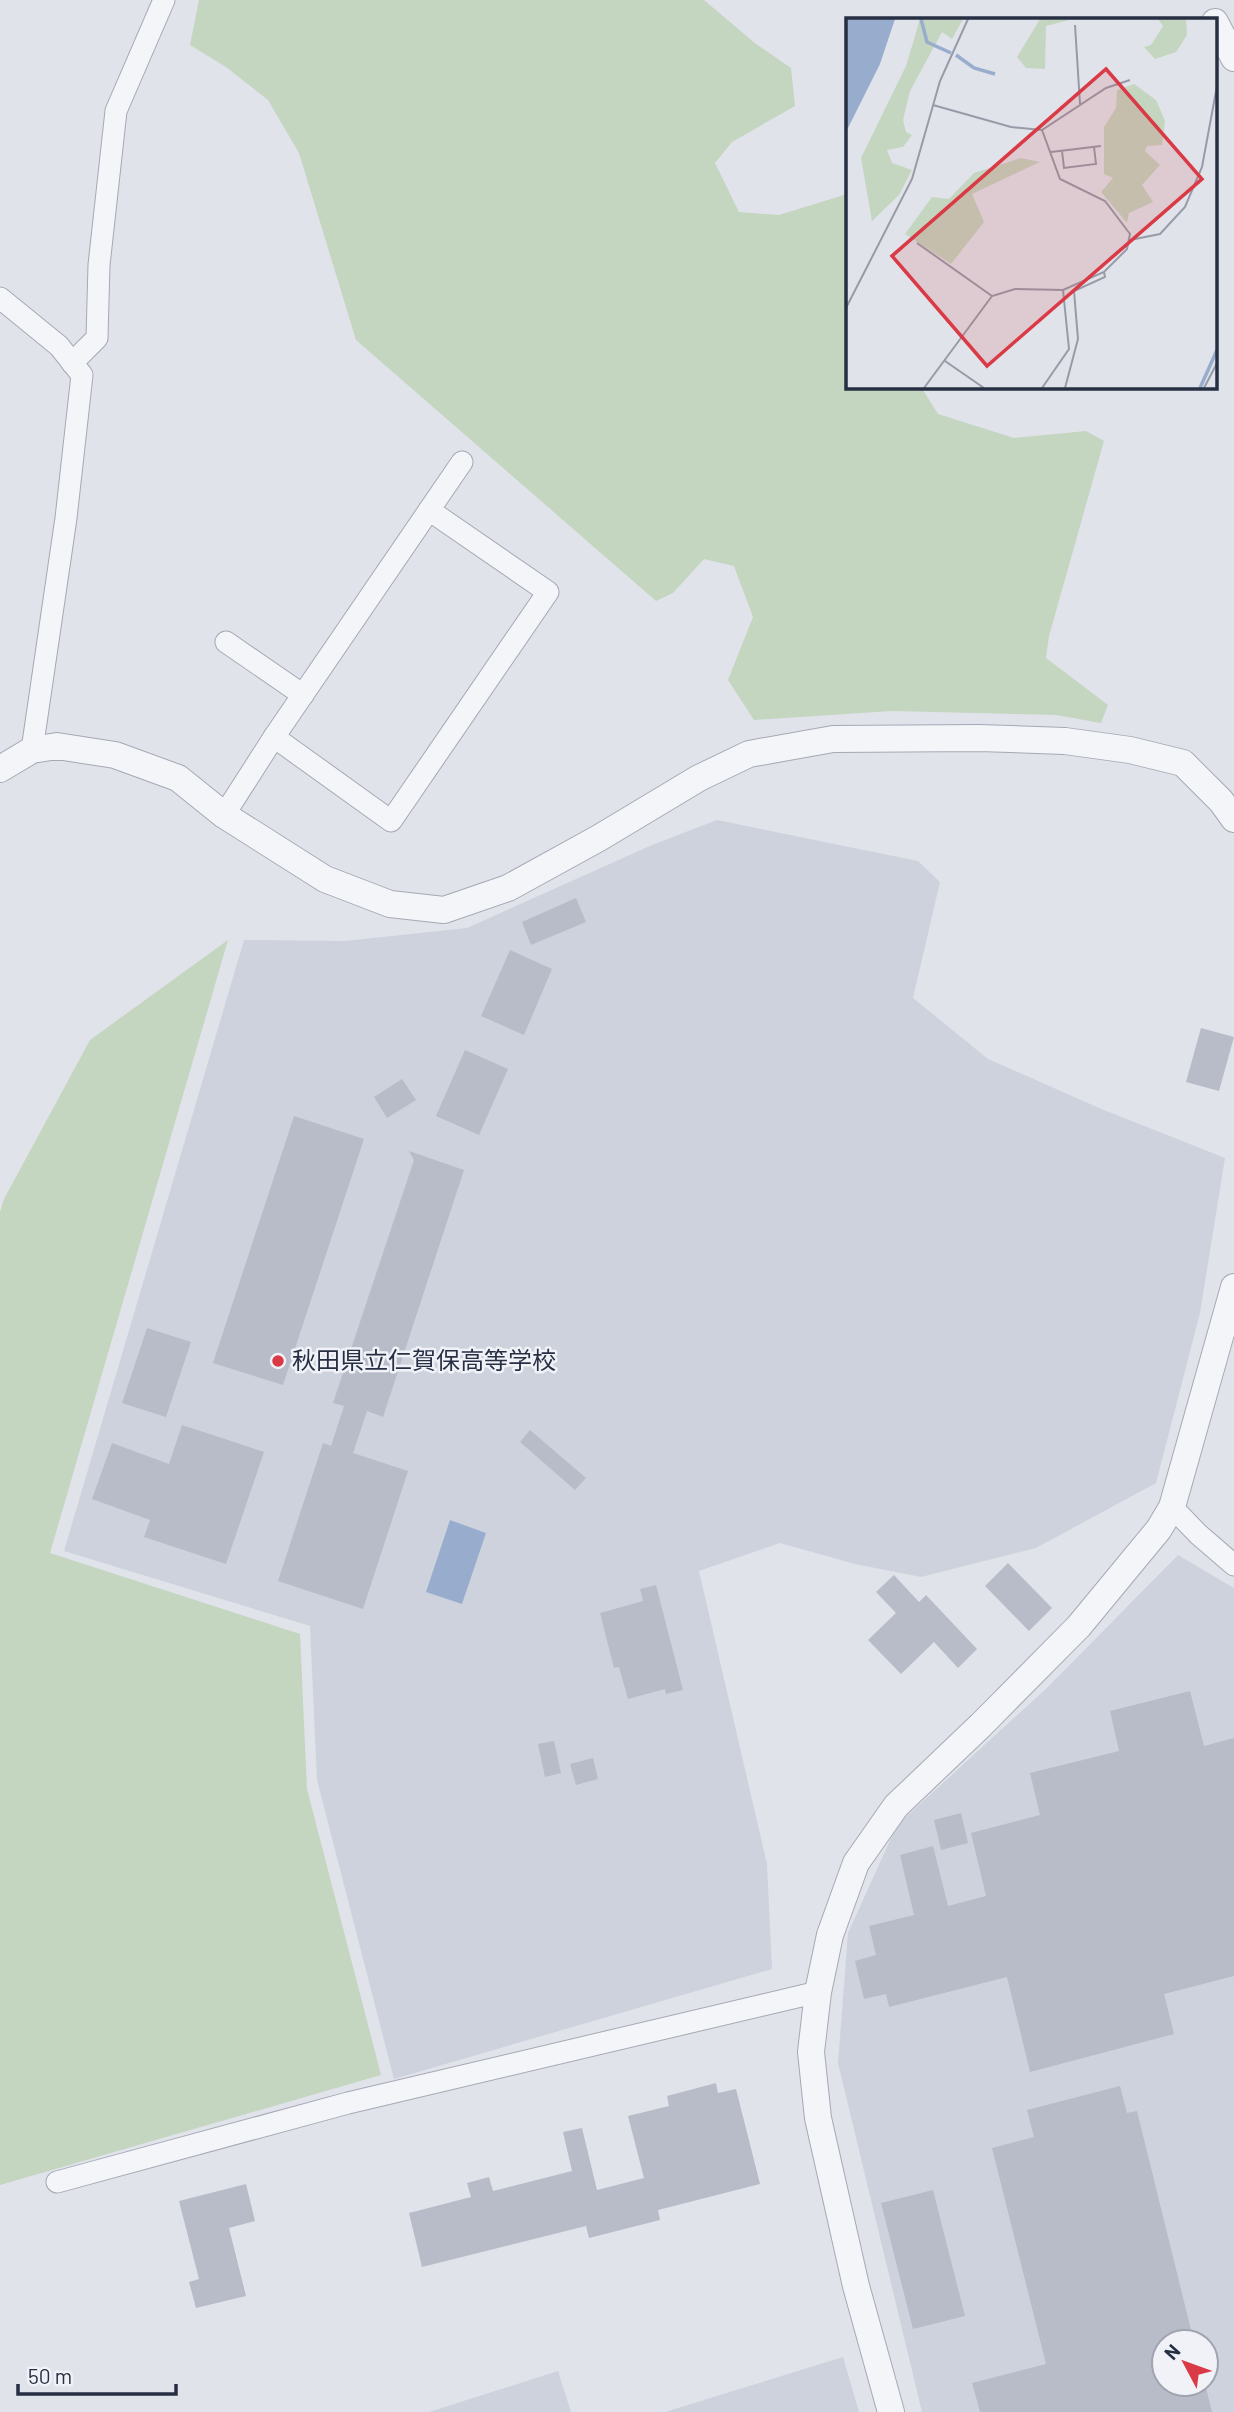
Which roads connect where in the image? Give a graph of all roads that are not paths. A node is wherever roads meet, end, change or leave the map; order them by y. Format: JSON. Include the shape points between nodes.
{"nodes":[{"id":1,"x":164,"y":0,"type":"edge"},
{"id":2,"x":1203,"y":0,"type":"edge"},
{"id":3,"x":1212,"y":18,"type":"edge"},
{"id":4,"x":1216,"y":25,"type":"edge"},
{"id":5,"x":1234,"y":58,"type":"edge"},
{"id":6,"x":0,"y":298,"type":"edge"},
{"id":7,"x":72,"y":363,"type":"junction"},
{"id":8,"x":462,"y":462,"type":"dead end"},
{"id":9,"x":429,"y":510,"type":"junction"},
{"id":10,"x":226,"y":642,"type":"dead end"},
{"id":11,"x":303,"y":695,"type":"junction"},
{"id":12,"x":274,"y":737,"type":"junction"},
{"id":13,"x":32,"y":750,"type":"junction"},
{"id":14,"x":0,"y":769,"type":"edge"},
{"id":15,"x":1230,"y":802,"type":"edge"},
{"id":16,"x":224,"y":815,"type":"junction"},
{"id":17,"x":1234,"y":1287,"type":"edge"},
{"id":18,"x":1171,"y":1507,"type":"junction"},
{"id":19,"x":1234,"y":1565,"type":"edge"},
{"id":20,"x":818,"y":1992,"type":"junction"},
{"id":21,"x":57,"y":2182,"type":"dead end"},
{"id":22,"x":891,"y":2412,"type":"edge"}],
"edges":[{"from":1,"to":7,"type":"street","via":[[116,111],[99,265],[97,338]]},
{"from":2,"to":3,"type":"street"},
{"from":4,"to":5,"type":"street"},
{"from":6,"to":7,"type":"street","via":[[59,346]]},
{"from":7,"to":13,"type":"street","via":[[82,375]]},
{"from":8,"to":9,"type":"street"},
{"from":9,"to":11,"type":"street"},
{"from":9,"to":12,"type":"street","via":[[548,592],[540,604],[391,821]]},
{"from":10,"to":11,"type":"street"},
{"from":11,"to":12,"type":"street"},
{"from":12,"to":16,"type":"street"},
{"from":13,"to":14,"type":"street"},
{"from":13,"to":16,"type":"street","via":[[57,746],[115,755],[178,778]]},
{"from":15,"to":16,"type":"street","via":[[1183,763],[1130,750],[1065,741],[833,739],[749,754],[508,888],[444,910],[390,904],[326,879]]},
{"from":17,"to":18,"type":"street"},
{"from":18,"to":19,"type":"street"},
{"from":18,"to":20,"type":"street","via":[[1159,1529],[1079,1626],[896,1806],[856,1863],[830,1935]]},
{"from":20,"to":21,"type":"street","via":[[348,2103]]},
{"from":20,"to":22,"type":"street","via":[[811,2052],[818,2118],[856,2286]]}]}
